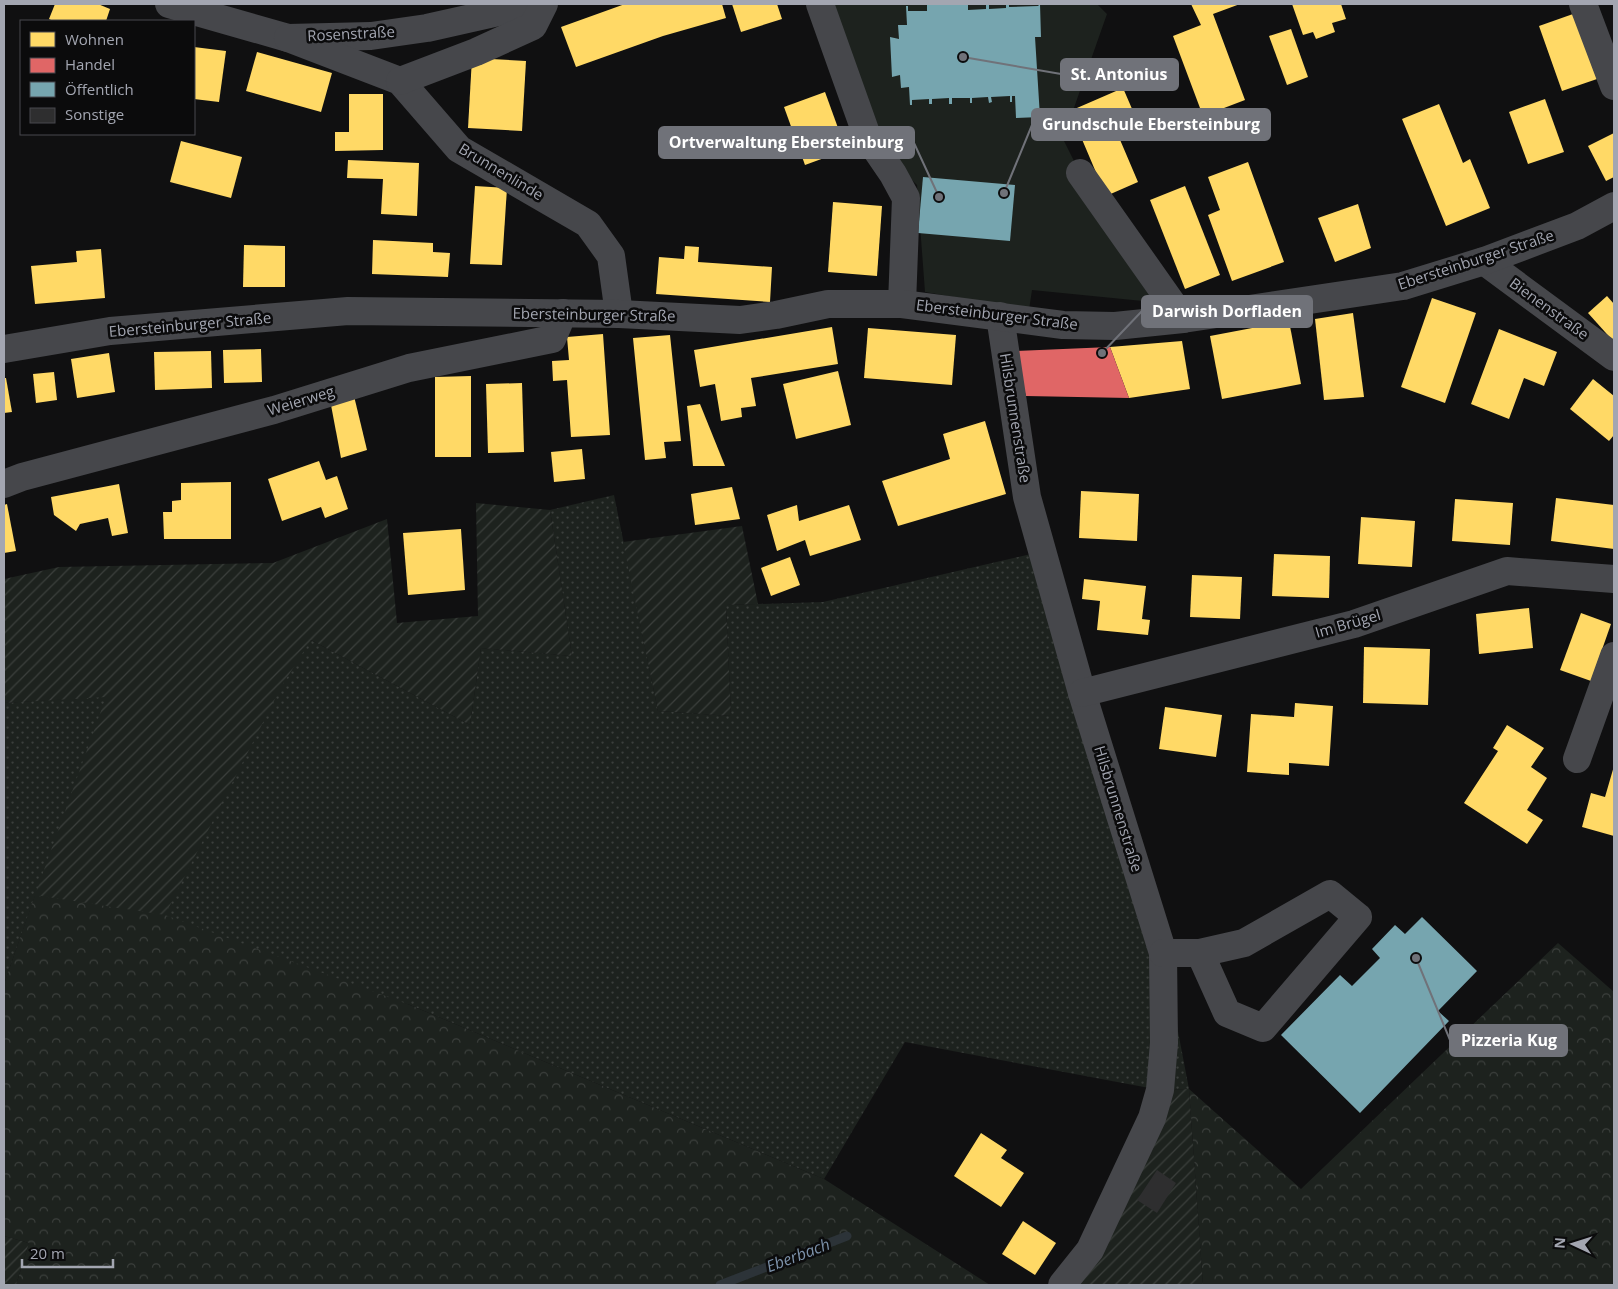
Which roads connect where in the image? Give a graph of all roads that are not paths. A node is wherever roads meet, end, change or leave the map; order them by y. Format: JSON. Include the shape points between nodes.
{"nodes":[{"id":1,"x":169,"y":4,"type":"edge"},
{"id":2,"x":534,"y":4,"type":"edge"},
{"id":3,"x":544,"y":4,"type":"edge"},
{"id":4,"x":820,"y":4,"type":"edge"},
{"id":5,"x":1583,"y":4,"type":"edge"},
{"id":6,"x":288,"y":38,"type":"junction"},
{"id":7,"x":400,"y":80,"type":"junction"},
{"id":8,"x":1614,"y":86,"type":"edge"},
{"id":9,"x":1080,"y":173,"type":"dead end"},
{"id":10,"x":1614,"y":206,"type":"edge"},
{"id":11,"x":1484,"y":261,"type":"junction"},
{"id":12,"x":902,"y":304,"type":"junction"},
{"id":13,"x":563,"y":313,"type":"junction"},
{"id":14,"x":619,"y":314,"type":"junction"},
{"id":15,"x":1000,"y":316,"type":"junction"},
{"id":16,"x":1183,"y":319,"type":"junction"},
{"id":17,"x":4,"y":349,"type":"edge"},
{"id":18,"x":1614,"y":357,"type":"edge"},
{"id":19,"x":10,"y":477,"type":"edge"},
{"id":20,"x":1614,"y":580,"type":"edge"},
{"id":21,"x":1614,"y":656,"type":"edge"},
{"id":22,"x":1082,"y":693,"type":"junction"},
{"id":23,"x":1578,"y":759,"type":"dead end"},
{"id":24,"x":1163,"y":953,"type":"junction"},
{"id":25,"x":1200,"y":953,"type":"junction"},
{"id":26,"x":1062,"y":1285,"type":"edge"}],
"edges":[{"from":1,"to":6,"type":"street","name":"Rosenstraße"},
{"from":2,"to":6,"type":"street","name":"Rosenstraße","via":[[427,28],[372,36]]},
{"from":3,"to":7,"type":"street","via":[[533,26],[476,52]]},
{"from":4,"to":12,"type":"street","via":[[867,136],[906,198]]},
{"from":5,"to":8,"type":"street"},
{"from":6,"to":7,"type":"street","name":"Brunnenlinde"},
{"from":7,"to":14,"type":"street","name":"Brunnenlinde","via":[[459,149],[588,224],[611,256]]},
{"from":9,"to":16,"type":"street"},
{"from":10,"to":11,"type":"street","name":"Ebersteinburger Straße","via":[[1577,226]]},
{"from":11,"to":16,"type":"street","name":"Ebersteinburger Straße","via":[[1403,286]]},
{"from":11,"to":18,"type":"street","name":"Bienenstraße"},
{"from":12,"to":14,"type":"street","name":"Ebersteinburger Straße","via":[[828,304],[740,320]]},
{"from":12,"to":15,"type":"street","name":"Ebersteinburger Straße"},
{"from":13,"to":14,"type":"street","name":"Ebersteinburger Straße"},
{"from":13,"to":17,"type":"street","name":"Ebersteinburger Straße","via":[[348,311],[110,331]]},
{"from":13,"to":19,"type":"street","name":"Weierweg","via":[[552,339],[409,368],[274,410]]},
{"from":15,"to":16,"type":"street","name":"Ebersteinburger Straße","via":[[1063,325],[1115,326]]},
{"from":15,"to":22,"type":"street","name":"Hilsbrunnenstraße","via":[[1027,497]]},
{"from":20,"to":22,"type":"street","name":"Im Brügel","via":[[1507,572],[1354,624]]},
{"from":21,"to":23,"type":"street"},
{"from":22,"to":24,"type":"street","name":"Hilsbrunnenstraße"},
{"from":24,"to":25,"type":"street"},
{"from":24,"to":26,"type":"street","name":"Hilsbrunnenstraße","via":[[1164,1043],[1160,1090],[1152,1118],[1090,1250]]},
{"from":25,"to":25,"type":"street","via":[[1227,1013],[1263,1028],[1358,917],[1330,894],[1244,943]]}]}
